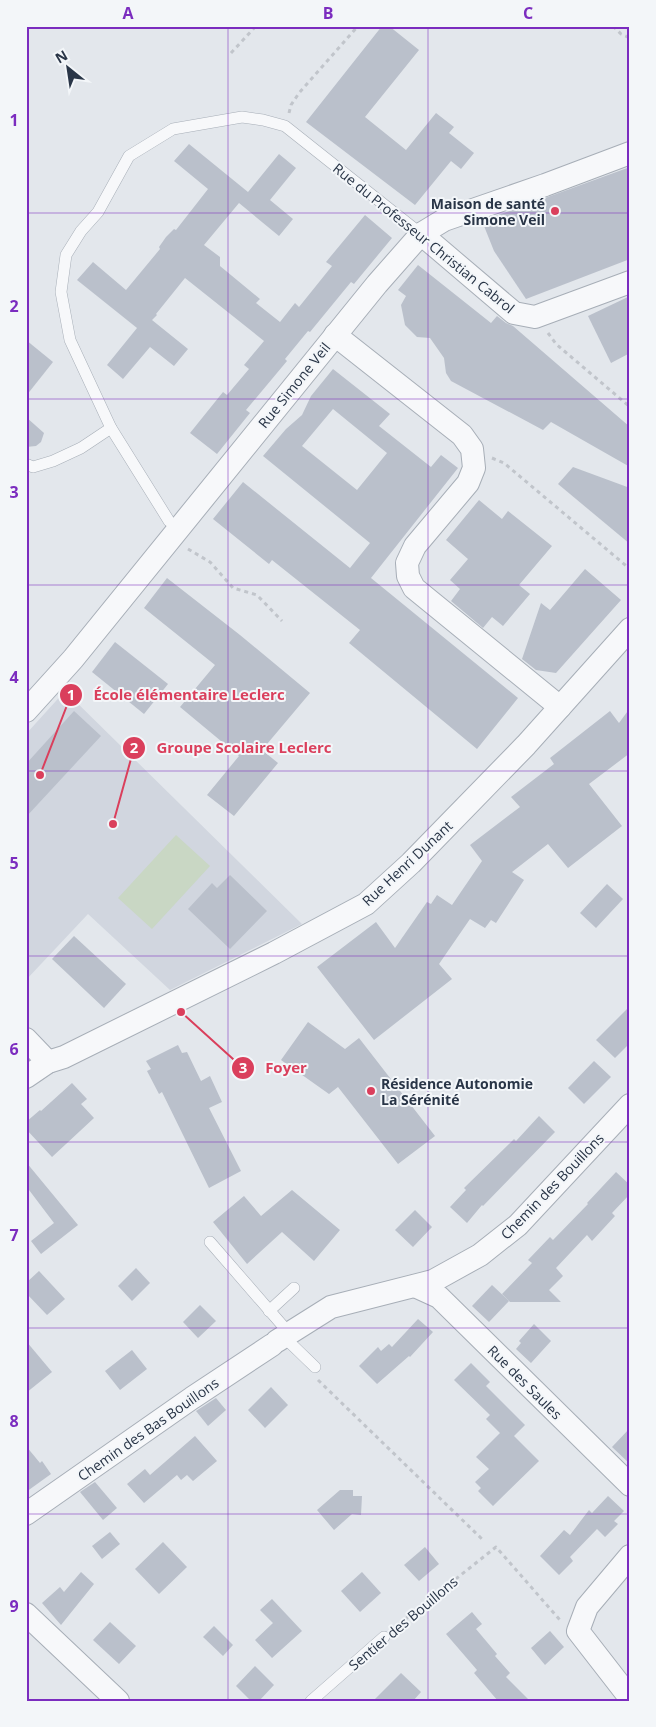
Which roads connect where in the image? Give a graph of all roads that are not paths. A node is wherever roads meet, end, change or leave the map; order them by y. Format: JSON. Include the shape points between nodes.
{"nodes":[{"id":1,"x":630,"y":153,"type":"edge"},
{"id":2,"x":421,"y":234,"type":"junction"},
{"id":3,"x":630,"y":282,"type":"edge"},
{"id":4,"x":334,"y":335,"type":"junction"},
{"id":5,"x":111,"y":428,"type":"junction"},
{"id":6,"x":26,"y":464,"type":"edge"},
{"id":7,"x":175,"y":533,"type":"junction"},
{"id":8,"x":630,"y":629,"type":"edge"},
{"id":9,"x":560,"y":707,"type":"junction"},
{"id":10,"x":26,"y":711,"type":"edge"},
{"id":11,"x":26,"y":1039,"type":"edge"},
{"id":12,"x":48,"y":1062,"type":"junction"},
{"id":13,"x":26,"y":1077,"type":"edge"},
{"id":14,"x":630,"y":1105,"type":"edge"},
{"id":15,"x":210,"y":1242,"type":"dead end"},
{"id":16,"x":415,"y":1286,"type":"junction"},
{"id":17,"x":294,"y":1288,"type":"dead end"},
{"id":18,"x":269,"y":1311,"type":"junction"},
{"id":19,"x":280,"y":1339,"type":"junction"},
{"id":20,"x":315,"y":1367,"type":"dead end"},
{"id":21,"x":630,"y":1485,"type":"edge"},
{"id":22,"x":26,"y":1514,"type":"edge"},
{"id":23,"x":630,"y":1556,"type":"edge"},
{"id":24,"x":26,"y":1614,"type":"edge"},
{"id":25,"x":384,"y":1637,"type":"road end"},
{"id":26,"x":630,"y":1698,"type":"edge"},
{"id":27,"x":118,"y":1701,"type":"edge"},
{"id":28,"x":311,"y":1701,"type":"edge"}],
"edges":[{"from":1,"to":2,"type":"street","name":"Rue Simone Veil","via":[[444,220]]},
{"from":2,"to":3,"type":"street","name":"Rue du Professeur Christian Cabrol","via":[[514,313],[535,316]]},
{"from":2,"to":4,"type":"street","name":"Rue Simone Veil"},
{"from":2,"to":5,"type":"lane","name":"Rue du Professeur Christian Cabrol","via":[[285,126],[263,120],[242,117],[173,129],[129,156],[98,212],[66,255],[61,292],[70,340]]},
{"from":4,"to":7,"type":"street","name":"Rue Simone Veil"},
{"from":4,"to":9,"type":"street","via":[[462,435],[472,448],[474,468],[468,484],[415,546],[407,563],[408,576],[414,588]]},
{"from":5,"to":6,"type":"lane","via":[[81,448],[53,461],[34,467]]},
{"from":5,"to":7,"type":"lane"},
{"from":7,"to":10,"type":"street","name":"Rue Simone Veil","via":[[74,659]]},
{"from":8,"to":9,"type":"street","name":"Rue Henri Dunant"},
{"from":9,"to":12,"type":"street","name":"Rue Henri Dunant","via":[[412,863],[366,904],[64,1058]]},
{"from":11,"to":12,"type":"street"},
{"from":12,"to":13,"type":"street","name":"Rue Henri Dunant"},
{"from":14,"to":16,"type":"street","name":"Chemin des Bouillons","via":[[518,1225],[480,1256]]},
{"from":15,"to":18,"type":"lane"},
{"from":16,"to":19,"type":"street","name":"Chemin des Bouillons","via":[[331,1307]]},
{"from":16,"to":21,"type":"street","name":"Rue des Saules","via":[[439,1297]]},
{"from":17,"to":18,"type":"lane"},
{"from":18,"to":19,"type":"lane"},
{"from":19,"to":20,"type":"lane"},
{"from":19,"to":22,"type":"street","name":"Chemin des Bas Bouillons"},
{"from":23,"to":26,"type":"street","via":[[588,1607],[578,1631]]},
{"from":24,"to":27,"type":"street"},
{"from":25,"to":28,"type":"lane","name":"Sentier des Bouillons"}]}
